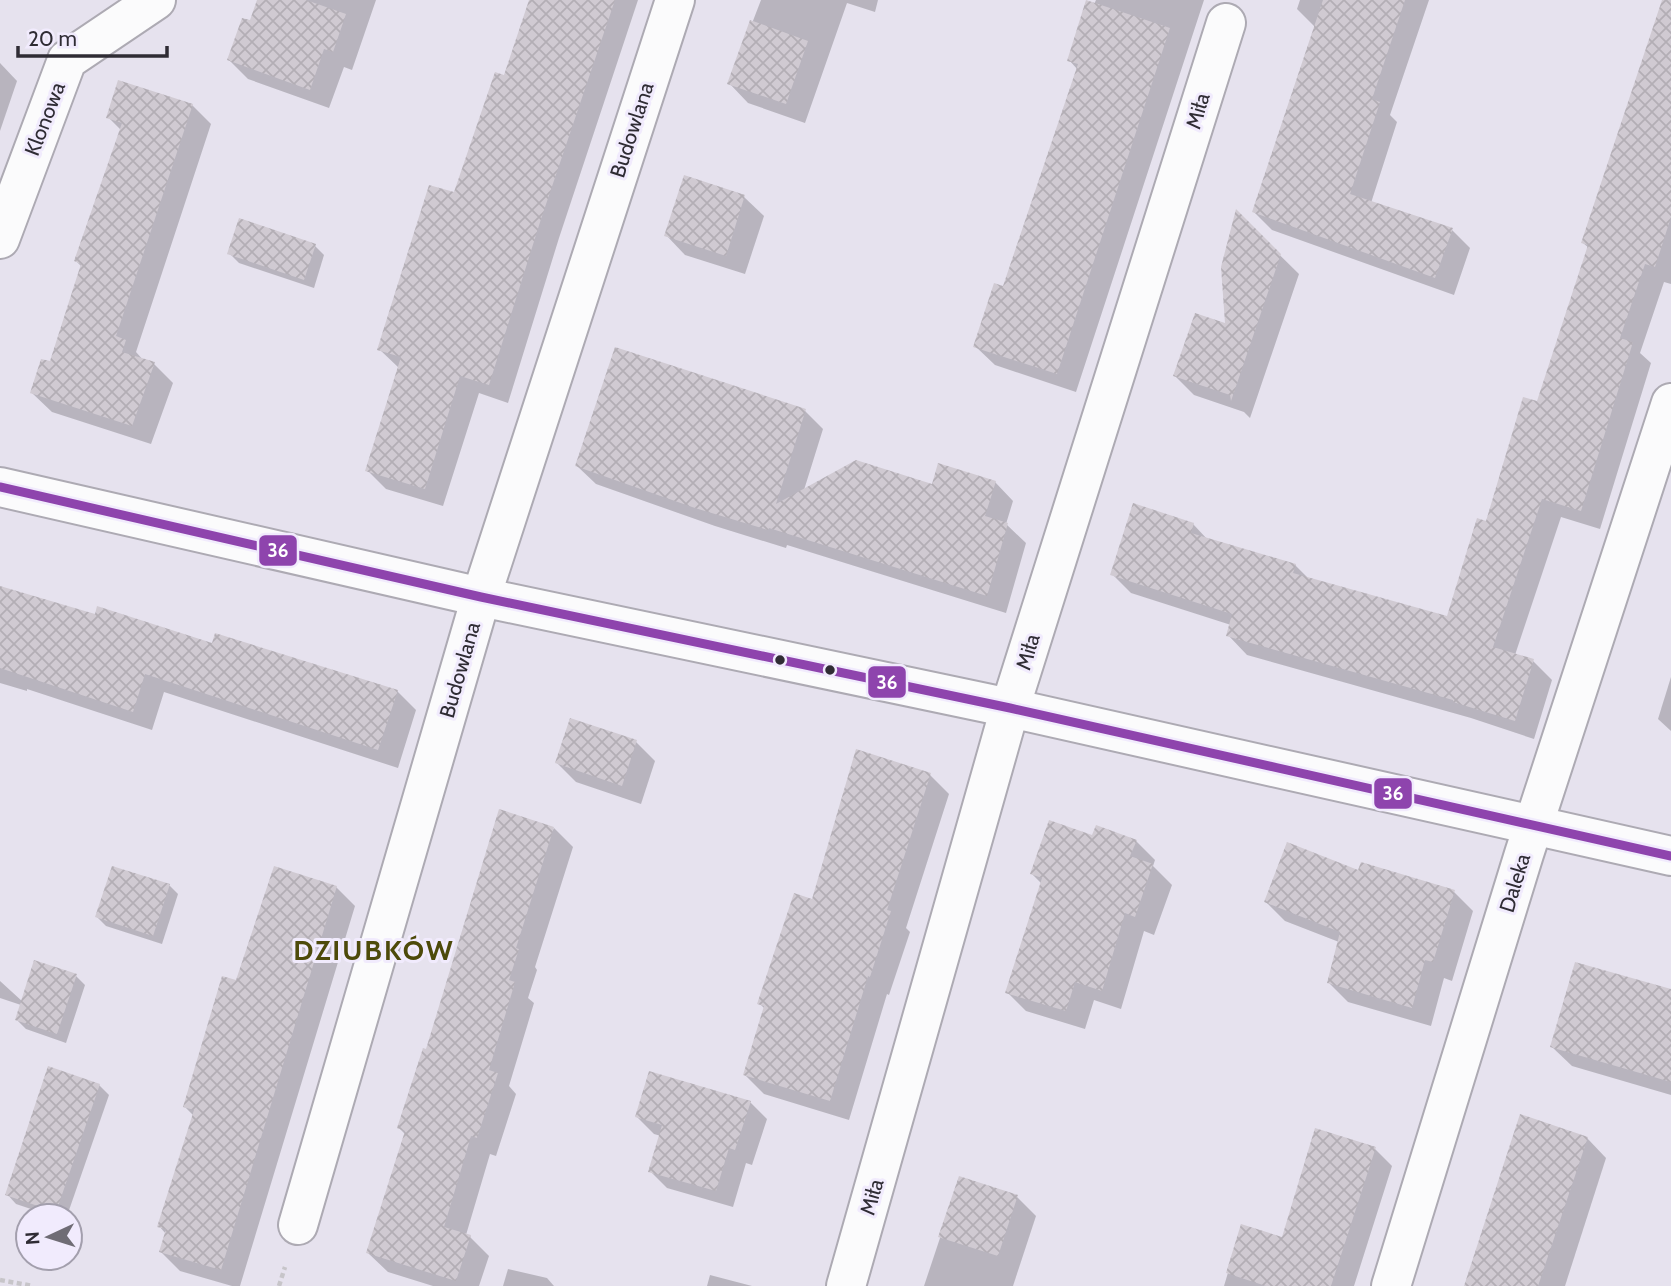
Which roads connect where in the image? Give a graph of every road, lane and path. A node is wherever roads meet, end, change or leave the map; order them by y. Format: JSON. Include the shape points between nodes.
{"nodes":[{"id":1,"x":156,"y":0,"type":"edge"},
{"id":2,"x":675,"y":0,"type":"edge"},
{"id":3,"x":1226,"y":23,"type":"dead end"},
{"id":4,"x":0,"y":239,"type":"edge"},
{"id":5,"x":1671,"y":402,"type":"edge"},
{"id":6,"x":0,"y":487,"type":"edge"},
{"id":7,"x":481,"y":597,"type":"junction"},
{"id":8,"x":1010,"y":708,"type":"junction"},
{"id":9,"x":1533,"y":825,"type":"junction"},
{"id":10,"x":1671,"y":856,"type":"edge"},
{"id":11,"x":298,"y":1225,"type":"dead end"},
{"id":12,"x":0,"y":1280,"type":"edge"},
{"id":13,"x":33,"y":1286,"type":"edge"},
{"id":14,"x":846,"y":1286,"type":"edge"},
{"id":15,"x":1391,"y":1286,"type":"edge"}],
"edges":[{"from":1,"to":4,"type":"street","name":"Klonowa","via":[[67,60]]},
{"from":2,"to":7,"type":"street","name":"Budowlana"},
{"from":3,"to":8,"type":"street","name":"Miła"},
{"from":5,"to":9,"type":"street","name":"Daleka"},
{"from":6,"to":7,"type":"street"},
{"from":7,"to":8,"type":"street"},
{"from":7,"to":11,"type":"street","name":"Budowlana"},
{"from":8,"to":9,"type":"street"},
{"from":8,"to":14,"type":"street","name":"Miła"},
{"from":9,"to":10,"type":"street"},
{"from":9,"to":15,"type":"street","name":"Daleka"},
{"from":12,"to":13,"type":"path"}]}
